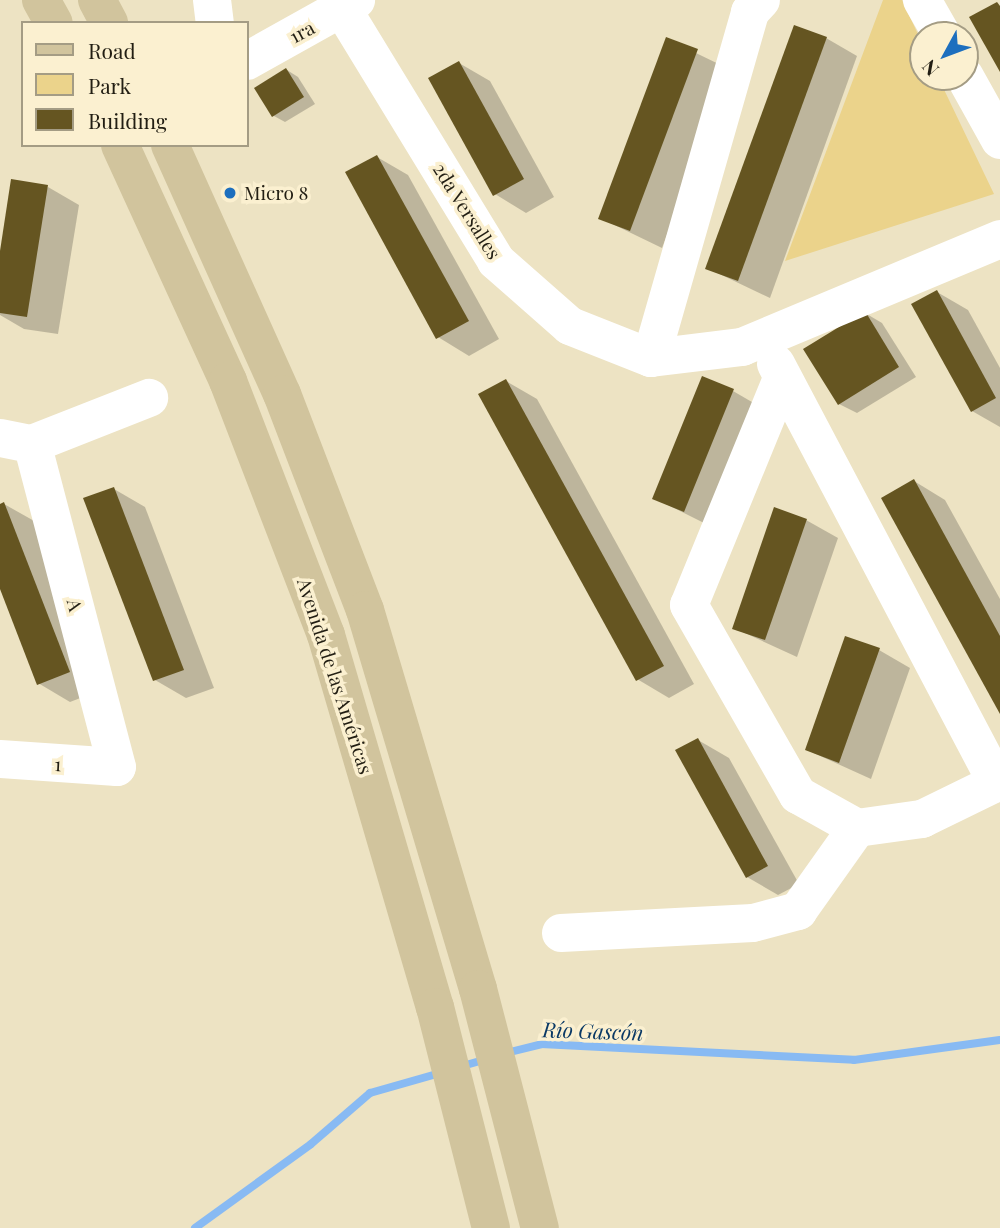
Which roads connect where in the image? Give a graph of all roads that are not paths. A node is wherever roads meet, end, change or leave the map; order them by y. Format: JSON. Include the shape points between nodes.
{"nodes":[{"id":1,"x":41,"y":0,"type":"edge"},
{"id":2,"x":97,"y":0,"type":"edge"},
{"id":3,"x":212,"y":0,"type":"edge"},
{"id":4,"x":761,"y":0,"type":"edge"},
{"id":5,"x":922,"y":0,"type":"edge"},
{"id":6,"x":350,"y":5,"type":"edge"},
{"id":7,"x":53,"y":21,"type":"edge"},
{"id":8,"x":108,"y":21,"type":"edge"},
{"id":9,"x":215,"y":21,"type":"edge"},
{"id":10,"x":934,"y":21,"type":"edge"},
{"id":11,"x":248,"y":60,"type":"edge"},
{"id":12,"x":973,"y":91,"type":"edge"},
{"id":13,"x":1000,"y":140,"type":"edge"},
{"id":14,"x":121,"y":147,"type":"edge"},
{"id":15,"x":171,"y":147,"type":"edge"},
{"id":16,"x":1000,"y":239,"type":"edge"},
{"id":17,"x":766,"y":337,"type":"junction"},
{"id":18,"x":651,"y":358,"type":"junction"},
{"id":19,"x":782,"y":380,"type":"junction"},
{"id":20,"x":149,"y":398,"type":"dead end"},
{"id":21,"x":16,"y":441,"type":"edge"},
{"id":22,"x":4,"y":764,"type":"edge"},
{"id":23,"x":117,"y":767,"type":"joint"},
{"id":24,"x":999,"y":782,"type":"edge"},
{"id":25,"x":857,"y":828,"type":"junction"},
{"id":26,"x":561,"y":933,"type":"dead end"},
{"id":27,"x":491,"y":1228,"type":"edge"},
{"id":28,"x":540,"y":1228,"type":"edge"}],
"edges":[{"from":1,"to":7,"type":"main road"},
{"from":2,"to":8,"type":"main road"},
{"from":3,"to":9,"type":"street"},
{"from":4,"to":18,"type":"street","via":[[750,12]]},
{"from":5,"to":10,"type":"street"},
{"from":6,"to":11,"type":"street","name":"1ra"},
{"from":6,"to":18,"type":"street","name":"2da Versalles","via":[[496,261],[570,326]]},
{"from":12,"to":13,"type":"street"},
{"from":14,"to":27,"type":"main road","name":"Avenida de las Américas","via":[[228,381],[326,635],[436,1007]]},
{"from":15,"to":28,"type":"main road","via":[[282,394],[365,610],[478,989]]},
{"from":16,"to":17,"type":"street","name":"2da Versalles"},
{"from":17,"to":18,"type":"street","name":"2da Versalles","via":[[742,346]]},
{"from":17,"to":19,"type":"street"},
{"from":19,"to":24,"type":"street"},
{"from":19,"to":25,"type":"street","via":[[690,605],[798,795]]},
{"from":20,"to":21,"type":"street","name":"A"},
{"from":21,"to":23,"type":"street","name":"A"},
{"from":22,"to":23,"type":"street","name":"1"},
{"from":24,"to":25,"type":"street","via":[[922,819]]},
{"from":25,"to":26,"type":"street","via":[[798,911],[752,922]]}]}
